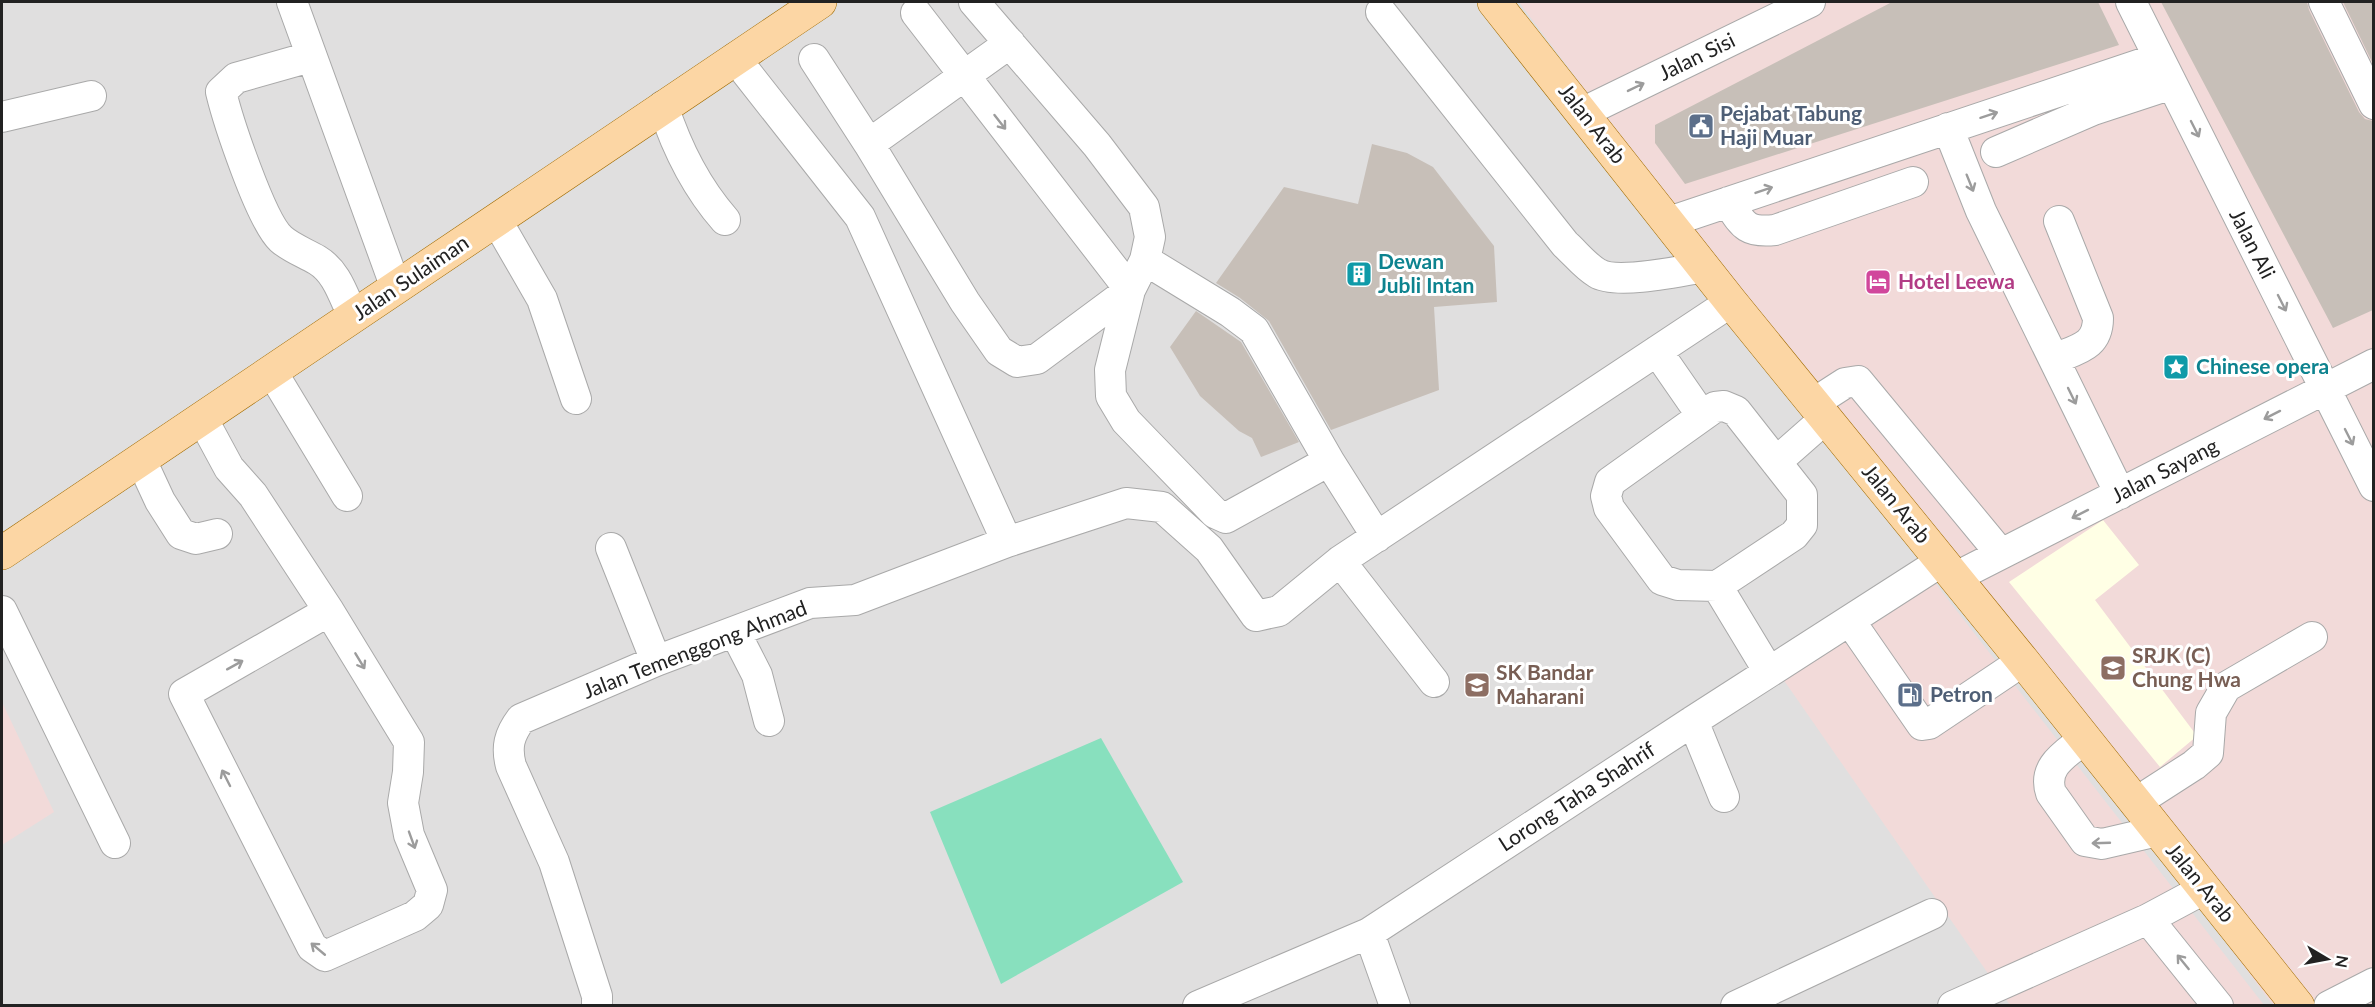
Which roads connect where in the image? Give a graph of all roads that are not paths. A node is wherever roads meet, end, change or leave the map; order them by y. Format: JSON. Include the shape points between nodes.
{"nodes":[{"id":1,"x":292,"y":2,"type":"edge"},
{"id":2,"x":820,"y":2,"type":"edge"},
{"id":3,"x":974,"y":2,"type":"edge"},
{"id":4,"x":1494,"y":2,"type":"edge"},
{"id":5,"x":1810,"y":2,"type":"edge"},
{"id":6,"x":2131,"y":2,"type":"edge"},
{"id":7,"x":2324,"y":2,"type":"edge"},
{"id":8,"x":1381,"y":12,"type":"dead end"},
{"id":9,"x":916,"y":14,"type":"dead end"},
{"id":10,"x":1010,"y":43,"type":"junction"},
{"id":11,"x":310,"y":57,"type":"junction"},
{"id":12,"x":735,"y":58,"type":"junction"},
{"id":13,"x":814,"y":59,"type":"dead end"},
{"id":14,"x":2166,"y":71,"type":"junction"},
{"id":15,"x":964,"y":76,"type":"junction"},
{"id":16,"x":91,"y":96,"type":"dead end"},
{"id":17,"x":2373,"y":104,"type":"edge"},
{"id":18,"x":663,"y":106,"type":"junction"},
{"id":19,"x":1584,"y":112,"type":"junction"},
{"id":20,"x":2,"y":117,"type":"edge"},
{"id":21,"x":1948,"y":128,"type":"junction"},
{"id":22,"x":869,"y":144,"type":"junction"},
{"id":23,"x":1996,"y":152,"type":"dead end"},
{"id":24,"x":1913,"y":182,"type":"dead end"},
{"id":25,"x":1728,"y":202,"type":"junction"},
{"id":26,"x":725,"y":220,"type":"dead end"},
{"id":27,"x":496,"y":221,"type":"junction"},
{"id":28,"x":2059,"y":221,"type":"dead end"},
{"id":29,"x":1669,"y":222,"type":"junction"},
{"id":30,"x":1145,"y":260,"type":"junction"},
{"id":31,"x":1704,"y":267,"type":"junction"},
{"id":32,"x":396,"y":288,"type":"junction"},
{"id":33,"x":1130,"y":291,"type":"junction"},
{"id":34,"x":1731,"y":302,"type":"junction"},
{"id":35,"x":353,"y":316,"type":"junction"},
{"id":36,"x":1657,"y":351,"type":"junction"},
{"id":37,"x":2054,"y":359,"type":"junction"},
{"id":38,"x":2373,"y":364,"type":"edge"},
{"id":39,"x":272,"y":372,"type":"junction"},
{"id":40,"x":2324,"y":389,"type":"junction"},
{"id":41,"x":576,"y":399,"type":"dead end"},
{"id":42,"x":1820,"y":411,"type":"junction"},
{"id":43,"x":207,"y":414,"type":"junction"},
{"id":44,"x":1702,"y":416,"type":"junction"},
{"id":45,"x":141,"y":460,"type":"junction"},
{"id":46,"x":1329,"y":461,"type":"junction"},
{"id":47,"x":1776,"y":462,"type":"junction"},
{"id":48,"x":2373,"y":486,"type":"edge"},
{"id":49,"x":2120,"y":494,"type":"junction"},
{"id":50,"x":347,"y":496,"type":"dead end"},
{"id":51,"x":217,"y":534,"type":"dead end"},
{"id":52,"x":1377,"y":537,"type":"junction"},
{"id":53,"x":1007,"y":542,"type":"junction"},
{"id":54,"x":611,"y":548,"type":"dead end"},
{"id":55,"x":2,"y":553,"type":"edge"},
{"id":56,"x":2001,"y":554,"type":"junction"},
{"id":57,"x":1340,"y":561,"type":"junction"},
{"id":58,"x":1949,"y":569,"type":"junction"},
{"id":59,"x":1717,"y":586,"type":"junction"},
{"id":60,"x":2,"y":611,"type":"edge"},
{"id":61,"x":329,"y":611,"type":"junction"},
{"id":62,"x":1850,"y":621,"type":"junction"},
{"id":63,"x":735,"y":632,"type":"junction"},
{"id":64,"x":2312,"y":637,"type":"dead end"},
{"id":65,"x":2023,"y":661,"type":"junction"},
{"id":66,"x":656,"y":662,"type":"junction"},
{"id":67,"x":1769,"y":672,"type":"junction"},
{"id":68,"x":1434,"y":682,"type":"dead end"},
{"id":69,"x":769,"y":721,"type":"dead end"},
{"id":70,"x":1693,"y":721,"type":"junction"},
{"id":71,"x":2084,"y":739,"type":"junction"},
{"id":72,"x":1724,"y":797,"type":"dead end"},
{"id":73,"x":2135,"y":803,"type":"junction"},
{"id":74,"x":2158,"y":831,"type":"junction"},
{"id":75,"x":115,"y":843,"type":"dead end"},
{"id":76,"x":2204,"y":889,"type":"junction"},
{"id":77,"x":1932,"y":914,"type":"dead end"},
{"id":78,"x":2148,"y":919,"type":"junction"},
{"id":79,"x":1369,"y":933,"type":"junction"},
{"id":80,"x":2373,"y":983,"type":"edge"},
{"id":81,"x":1997,"y":997,"type":"edge"},
{"id":82,"x":597,"y":1005,"type":"edge"},
{"id":83,"x":1198,"y":1005,"type":"edge"},
{"id":84,"x":1395,"y":1005,"type":"edge"},
{"id":85,"x":1736,"y":1005,"type":"edge"},
{"id":86,"x":1953,"y":1005,"type":"edge"},
{"id":87,"x":2218,"y":1005,"type":"edge"},
{"id":88,"x":2298,"y":1005,"type":"edge"},
{"id":89,"x":2329,"y":1005,"type":"edge"}],
"edges":[{"from":1,"to":11,"type":"street"},
{"from":2,"to":12,"type":"main road","name":"Jalan Sulaiman"},
{"from":3,"to":10,"type":"street"},
{"from":4,"to":19,"type":"main road","name":"Jalan Arab"},
{"from":19,"to":5,"type":"street","name":"Jalan Sisi","one_way":true},
{"from":6,"to":14,"type":"street","name":"Jalan Ali"},
{"from":7,"to":17,"type":"street"},
{"from":8,"to":31,"type":"street","via":[[1565,244],[1598,274],[1654,276]]},
{"from":9,"to":15,"type":"street"},
{"from":10,"to":15,"type":"street"},
{"from":10,"to":30,"type":"street","via":[[1144,207],[1150,237]]},
{"from":11,"to":32,"type":"street"},
{"from":11,"to":35,"type":"street","via":[[237,78],[221,92],[262,210],[280,239],[333,272]]},
{"from":12,"to":18,"type":"main road","name":"Jalan Sulaiman"},
{"from":12,"to":53,"type":"street","via":[[860,217]]},
{"from":13,"to":22,"type":"street"},
{"from":21,"to":14,"type":"street","one_way":true},
{"from":14,"to":23,"type":"street","via":[[2137,93]]},
{"from":14,"to":40,"type":"street","name":"Jalan Ali","one_way":true},
{"from":15,"to":22,"type":"street"},
{"from":15,"to":33,"type":"street","one_way":true},
{"from":16,"to":20,"type":"street"},
{"from":18,"to":26,"type":"street","via":[[692,176]]},
{"from":18,"to":27,"type":"main road","name":"Jalan Sulaiman"},
{"from":19,"to":29,"type":"main road","name":"Jalan Arab"},
{"from":25,"to":21,"type":"street","one_way":true},
{"from":21,"to":37,"type":"street","one_way":true,"via":[[1981,211]]},
{"from":22,"to":33,"type":"street","via":[[964,302],[999,351],[1017,362],[1038,359]]},
{"from":24,"to":25,"type":"street","via":[[1775,230],[1756,232],[1744,226]]},
{"from":25,"to":29,"type":"street"},
{"from":27,"to":32,"type":"main road","name":"Jalan Sulaiman"},
{"from":27,"to":41,"type":"street","via":[[543,299]]},
{"from":28,"to":37,"type":"street","via":[[2098,318],[2098,331],[2090,343]]},
{"from":29,"to":31,"type":"main road","name":"Jalan Arab"},
{"from":30,"to":33,"type":"street"},
{"from":30,"to":46,"type":"street","via":[[1254,330]]},
{"from":31,"to":34,"type":"main road","name":"Jalan Arab"},
{"from":32,"to":35,"type":"main road","name":"Jalan Sulaiman"},
{"from":33,"to":46,"type":"street","via":[[1110,370],[1111,396],[1126,422],[1215,513],[1226,518]]},
{"from":34,"to":36,"type":"street"},
{"from":34,"to":42,"type":"main road","name":"Jalan Arab"},
{"from":35,"to":39,"type":"main road","name":"Jalan Sulaiman"},
{"from":36,"to":44,"type":"street"},
{"from":36,"to":52,"type":"street"},
{"from":37,"to":49,"type":"street","one_way":true},
{"from":38,"to":40,"type":"street","name":"Jalan Sayang"},
{"from":39,"to":43,"type":"main road","name":"Jalan Sulaiman"},
{"from":39,"to":50,"type":"street"},
{"from":40,"to":48,"type":"street","name":"Jalan Ali","one_way":true},
{"from":40,"to":49,"type":"street","name":"Jalan Sayang","one_way":true},
{"from":42,"to":47,"type":"street"},
{"from":42,"to":56,"type":"street","via":[[1845,383],[1858,381]]},
{"from":42,"to":58,"type":"main road","name":"Jalan Arab"},
{"from":43,"to":45,"type":"main road","name":"Jalan Sulaiman"},
{"from":43,"to":61,"type":"street","via":[[229,468],[253,495]]},
{"from":44,"to":47,"type":"street","via":[[1715,406],[1736,411]]},
{"from":44,"to":59,"type":"street","via":[[1610,482],[1606,496],[1609,508],[1662,580],[1678,585]]},
{"from":45,"to":51,"type":"street","via":[[181,534],[196,539]]},
{"from":45,"to":55,"type":"main road","name":"Jalan Sulaiman"},
{"from":46,"to":52,"type":"street"},
{"from":47,"to":59,"type":"street","via":[[1802,495],[1802,525],[1794,535]]},
{"from":49,"to":56,"type":"street","name":"Jalan Sayang","one_way":true},
{"from":52,"to":57,"type":"street"},
{"from":53,"to":57,"type":"street","name":"Jalan Temenggong Ahmad","via":[[1126,504],[1162,507],[1209,549],[1256,616],[1279,611]]},
{"from":53,"to":63,"type":"street","name":"Jalan Temenggong Ahmad","via":[[855,600],[810,603]]},
{"from":54,"to":66,"type":"street"},
{"from":56,"to":58,"type":"street","name":"Jalan Sayang"},
{"from":57,"to":68,"type":"street"},
{"from":58,"to":62,"type":"street","name":"Lorong Taha Shahrif"},
{"from":58,"to":65,"type":"main road","name":"Jalan Arab"},
{"from":59,"to":67,"type":"street"},
{"from":60,"to":75,"type":"street"},
{"from":61,"to":61,"type":"street","one_way":true,"via":[[409,742],[403,803],[409,835],[432,890],[428,905],[415,916],[325,956],[312,948],[184,694]]},
{"from":62,"to":65,"type":"street","via":[[1922,725]]},
{"from":62,"to":67,"type":"street","name":"Lorong Taha Shahrif"},
{"from":63,"to":66,"type":"street","name":"Jalan Temenggong Ahmad"},
{"from":63,"to":69,"type":"street","via":[[757,675]]},
{"from":64,"to":73,"type":"street","via":[[2226,687],[2211,713],[2208,753]]},
{"from":65,"to":71,"type":"main road","name":"Jalan Arab"},
{"from":66,"to":82,"type":"street","name":"Jalan Temenggong Ahmad","via":[[521,719],[510,733],[507,753],[511,766],[554,862]]},
{"from":67,"to":70,"type":"street","name":"Lorong Taha Shahrif"},
{"from":70,"to":72,"type":"street"},
{"from":70,"to":79,"type":"street","name":"Lorong Taha Shahrif"},
{"from":71,"to":73,"type":"main road","name":"Jalan Arab"},
{"from":74,"to":71,"type":"street","one_way":true,"via":[[2102,844],[2085,841],[2048,784],[2055,763]]},
{"from":73,"to":74,"type":"main road","name":"Jalan Arab"},
{"from":74,"to":76,"type":"main road","name":"Jalan Arab"},
{"from":76,"to":78,"type":"street"},
{"from":76,"to":88,"type":"main road","name":"Jalan Arab"},
{"from":77,"to":85,"type":"street"},
{"from":78,"to":81,"type":"street"},
{"from":87,"to":78,"type":"street","one_way":true},
{"from":79,"to":83,"type":"street","name":"Lorong Taha Shahrif"},
{"from":79,"to":84,"type":"street"},
{"from":80,"to":89,"type":"street"},
{"from":81,"to":86,"type":"street"}]}
